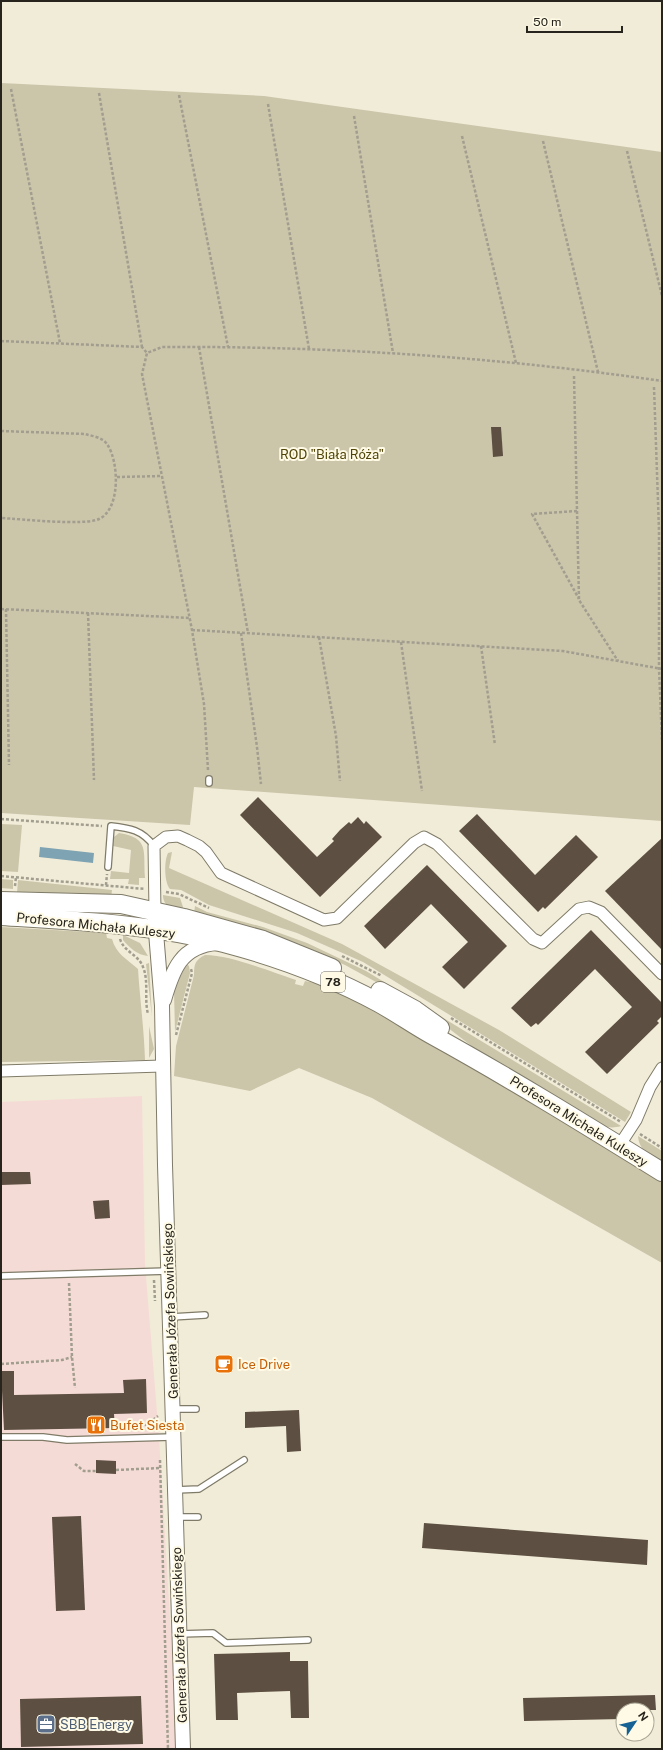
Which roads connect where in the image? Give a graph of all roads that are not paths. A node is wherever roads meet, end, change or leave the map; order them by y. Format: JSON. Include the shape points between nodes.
{"nodes":[{"id":1,"x":157,"y":844,"type":"junction"},
{"id":2,"x":108,"y":867,"type":"dead end"},
{"id":3,"x":8,"y":896,"type":"edge"},
{"id":4,"x":1,"y":916,"type":"edge"},
{"id":5,"x":155,"y":921,"type":"junction"},
{"id":6,"x":224,"y":943,"type":"junction"},
{"id":7,"x":662,"y":974,"type":"edge"},
{"id":8,"x":162,"y":1006,"type":"junction"},
{"id":9,"x":162,"y":1066,"type":"junction"},
{"id":10,"x":662,"y":1068,"type":"edge"},
{"id":11,"x":496,"y":1070,"type":"junction"},
{"id":12,"x":1,"y":1071,"type":"edge"},
{"id":13,"x":619,"y":1146,"type":"junction"},
{"id":14,"x":662,"y":1172,"type":"edge"},
{"id":15,"x":169,"y":1271,"type":"junction"},
{"id":16,"x":1,"y":1276,"type":"edge"},
{"id":17,"x":205,"y":1315,"type":"dead end"},
{"id":18,"x":171,"y":1317,"type":"junction"},
{"id":19,"x":196,"y":1409,"type":"dead end"},
{"id":20,"x":173,"y":1410,"type":"junction"},
{"id":21,"x":174,"y":1437,"type":"junction"},
{"id":22,"x":1,"y":1438,"type":"edge"},
{"id":23,"x":244,"y":1460,"type":"dead end"},
{"id":24,"x":175,"y":1490,"type":"junction"},
{"id":25,"x":176,"y":1517,"type":"junction"},
{"id":26,"x":198,"y":1517,"type":"dead end"},
{"id":27,"x":179,"y":1634,"type":"junction"},
{"id":28,"x":308,"y":1640,"type":"dead end"},
{"id":29,"x":183,"y":1749,"type":"edge"}],
"edges":[{"from":1,"to":2,"type":"lane","via":[[134,829],[111,826]]},
{"from":1,"to":5,"type":"street"},
{"from":1,"to":7,"type":"street","via":[[180,843],[187,840],[206,852],[222,873],[324,920],[336,918],[414,843],[424,837],[437,844],[533,939],[542,943],[579,909],[589,907],[601,912]]},
{"from":3,"to":5,"type":"main road","name":"Profesora Michała Kuleszy","number":"78","via":[[121,904]]},
{"from":4,"to":5,"type":"main road","name":"Profesora Michała Kuleszy","number":"78","via":[[104,922]]},
{"from":5,"to":6,"type":"main road","name":"Profesora Michała Kuleszy","number":"78","via":[[182,933]]},
{"from":5,"to":8,"type":"street","name":"Generała Józefa Sowińskiego"},
{"from":5,"to":11,"type":"main road","name":"Profesora Michała Kuleszy","number":"78","via":[[211,924],[263,940],[335,969],[415,1010]]},
{"from":6,"to":8,"type":"street","via":[[200,946],[184,956],[171,978]]},
{"from":6,"to":11,"type":"main road","name":"Profesora Michała Kuleszy","number":"78","via":[[265,955],[344,986]]},
{"from":8,"to":9,"type":"street","name":"Generała Józefa Sowińskiego"},
{"from":9,"to":12,"type":"street"},
{"from":9,"to":15,"type":"street","name":"Generała Józefa Sowińskiego"},
{"from":10,"to":13,"type":"street","via":[[650,1087],[636,1120]]},
{"from":11,"to":13,"type":"main road","name":"Profesora Michała Kuleszy","number":"78"},
{"from":13,"to":14,"type":"main road","name":"Profesora Michała Kuleszy","number":"78"},
{"from":15,"to":16,"type":"lane"},
{"from":15,"to":18,"type":"street","name":"Generała Józefa Sowińskiego"},
{"from":17,"to":18,"type":"lane"},
{"from":18,"to":20,"type":"street","name":"Generała Józefa Sowińskiego"},
{"from":19,"to":20,"type":"lane"},
{"from":20,"to":21,"type":"street","name":"Generała Józefa Sowińskiego"},
{"from":21,"to":22,"type":"lane","via":[[67,1440],[43,1437]]},
{"from":21,"to":24,"type":"street","name":"Generała Józefa Sowińskiego"},
{"from":23,"to":24,"type":"lane","via":[[199,1489]]},
{"from":24,"to":25,"type":"street","name":"Generała Józefa Sowińskiego"},
{"from":25,"to":26,"type":"lane"},
{"from":25,"to":27,"type":"street","name":"Generała Józefa Sowińskiego"},
{"from":27,"to":28,"type":"lane","via":[[213,1633],[226,1643]]},
{"from":27,"to":29,"type":"street","name":"Generała Józefa Sowińskiego"}]}
